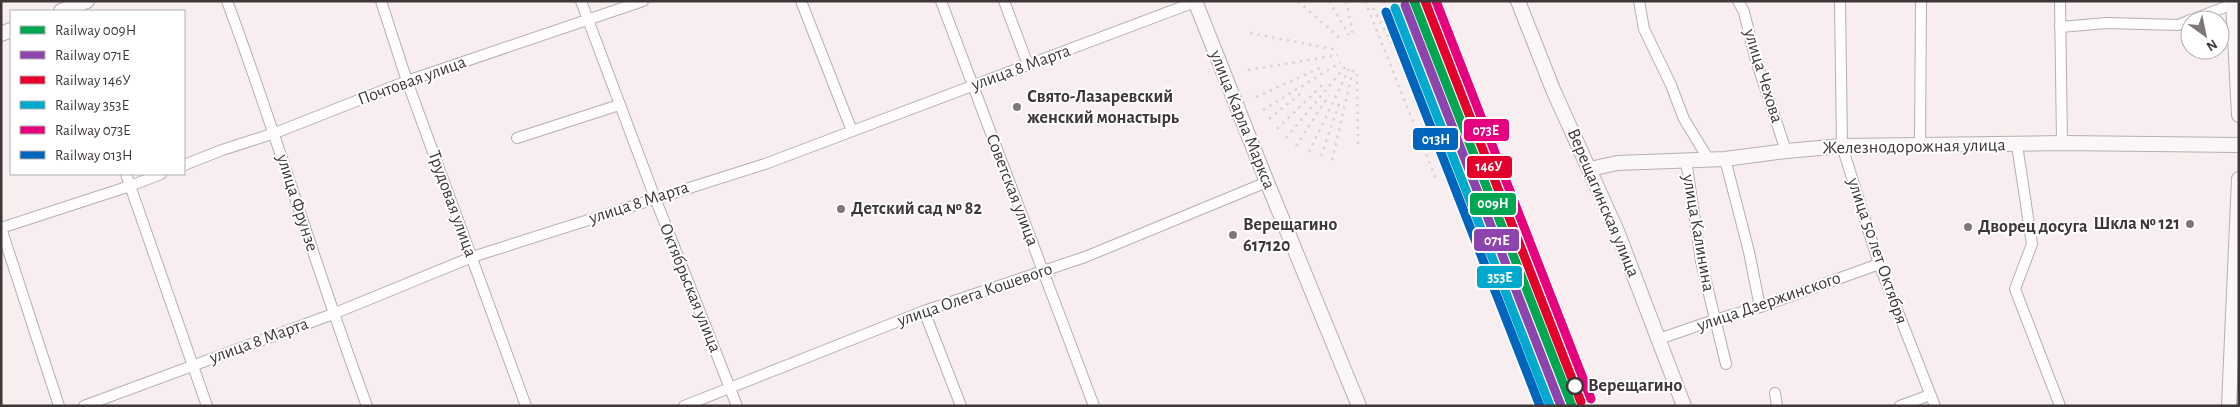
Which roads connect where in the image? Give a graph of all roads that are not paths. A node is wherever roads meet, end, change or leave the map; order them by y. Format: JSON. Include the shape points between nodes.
{"nodes":[{"id":1,"x":226,"y":1,"type":"edge"},
{"id":2,"x":381,"y":1,"type":"edge"},
{"id":3,"x":581,"y":1,"type":"edge"},
{"id":4,"x":643,"y":1,"type":"edge"},
{"id":5,"x":801,"y":1,"type":"edge"},
{"id":6,"x":941,"y":1,"type":"edge"},
{"id":7,"x":1004,"y":1,"type":"edge"},
{"id":8,"x":1518,"y":1,"type":"edge"},
{"id":9,"x":1639,"y":1,"type":"edge"},
{"id":10,"x":1738,"y":1,"type":"edge"},
{"id":11,"x":1840,"y":1,"type":"edge"},
{"id":12,"x":1921,"y":1,"type":"edge"},
{"id":13,"x":2060,"y":1,"type":"edge"},
{"id":14,"x":1195,"y":2,"type":"edge"},
{"id":15,"x":2233,"y":2,"type":"edge"},
{"id":16,"x":79,"y":5,"type":"edge"},
{"id":17,"x":64,"y":10,"type":"edge"},
{"id":18,"x":2214,"y":10,"type":"edge"},
{"id":19,"x":588,"y":20,"type":"junction"},
{"id":20,"x":2180,"y":24,"type":"edge"},
{"id":21,"x":2060,"y":27,"type":"junction"},
{"id":22,"x":1028,"y":65,"type":"junction"},
{"id":23,"x":407,"y":81,"type":"junction"},
{"id":24,"x":972,"y":86,"type":"junction"},
{"id":25,"x":620,"y":105,"type":"junction"},
{"id":26,"x":2239,"y":115,"type":"edge"},
{"id":27,"x":852,"y":131,"type":"junction"},
{"id":28,"x":275,"y":133,"type":"junction"},
{"id":29,"x":517,"y":138,"type":"dead end"},
{"id":30,"x":2062,"y":143,"type":"junction"},
{"id":31,"x":1920,"y":144,"type":"junction"},
{"id":32,"x":2017,"y":145,"type":"junction"},
{"id":33,"x":2239,"y":145,"type":"edge"},
{"id":34,"x":1842,"y":146,"type":"junction"},
{"id":35,"x":1786,"y":150,"type":"junction"},
{"id":36,"x":1725,"y":159,"type":"junction"},
{"id":37,"x":1686,"y":160,"type":"junction"},
{"id":38,"x":1709,"y":160,"type":"junction"},
{"id":39,"x":185,"y":165,"type":"edge"},
{"id":40,"x":1590,"y":169,"type":"junction"},
{"id":41,"x":126,"y":175,"type":"edge"},
{"id":42,"x":158,"y":175,"type":"edge"},
{"id":43,"x":2239,"y":179,"type":"edge"},
{"id":44,"x":1267,"y":182,"type":"junction"},
{"id":45,"x":130,"y":186,"type":"junction"},
{"id":46,"x":655,"y":198,"type":"junction"},
{"id":47,"x":1,"y":228,"type":"edge"},
{"id":48,"x":472,"y":256,"type":"junction"},
{"id":49,"x":1879,"y":264,"type":"junction"},
{"id":50,"x":1042,"y":270,"type":"junction"},
{"id":51,"x":1760,"y":307,"type":"junction"},
{"id":52,"x":924,"y":311,"type":"junction"},
{"id":53,"x":333,"y":314,"type":"junction"},
{"id":54,"x":1714,"y":320,"type":"junction"},
{"id":55,"x":1659,"y":339,"type":"junction"},
{"id":56,"x":1726,"y":364,"type":"dead end"},
{"id":57,"x":192,"y":365,"type":"junction"},
{"id":58,"x":730,"y":388,"type":"junction"},
{"id":59,"x":1776,"y":393,"type":"dead end"},
{"id":60,"x":1930,"y":394,"type":"junction"},
{"id":61,"x":59,"y":406,"type":"edge"},
{"id":62,"x":84,"y":406,"type":"edge"},
{"id":63,"x":207,"y":406,"type":"edge"},
{"id":64,"x":367,"y":406,"type":"edge"},
{"id":65,"x":526,"y":406,"type":"edge"},
{"id":66,"x":684,"y":406,"type":"edge"},
{"id":67,"x":737,"y":406,"type":"edge"},
{"id":68,"x":961,"y":406,"type":"edge"},
{"id":69,"x":1094,"y":406,"type":"edge"},
{"id":70,"x":1359,"y":406,"type":"edge"},
{"id":71,"x":1684,"y":406,"type":"edge"},
{"id":72,"x":1777,"y":406,"type":"edge"},
{"id":73,"x":1900,"y":406,"type":"edge"},
{"id":74,"x":1935,"y":406,"type":"edge"},
{"id":75,"x":2060,"y":406,"type":"edge"},
{"id":76,"x":2229,"y":406,"type":"edge"}],
"edges":[{"from":1,"to":28,"type":"street","name":"улица Фрунзе"},
{"from":2,"to":23,"type":"street","name":"Трудовая улица"},
{"from":3,"to":19,"type":"street","name":"Октябрьская улица"},
{"from":4,"to":19,"type":"street","name":"Почтовая улица"},
{"from":5,"to":27,"type":"street"},
{"from":6,"to":24,"type":"street","name":"Советская улица"},
{"from":7,"to":22,"type":"street"},
{"from":8,"to":40,"type":"street","name":"Верещагинская улица"},
{"from":9,"to":38,"type":"street","via":[[1644,29],[1684,119]]},
{"from":10,"to":35,"type":"street","name":"улица Чехова"},
{"from":11,"to":34,"type":"street","name":"улица 50 лет Октября"},
{"from":12,"to":31,"type":"street"},
{"from":13,"to":21,"type":"street"},
{"from":14,"to":22,"type":"street","name":"улица 8 Марта"},
{"from":14,"to":44,"type":"street","name":"улица Карла Маркса"},
{"from":15,"to":18,"type":"street"},
{"from":15,"to":26,"type":"street"},
{"from":16,"to":17,"type":"street"},
{"from":19,"to":23,"type":"street","name":"Почтовая улица"},
{"from":19,"to":25,"type":"street","name":"Октябрьская улица"},
{"from":20,"to":21,"type":"street","via":[[2106,23]]},
{"from":21,"to":30,"type":"street"},
{"from":22,"to":24,"type":"street","name":"улица 8 Марта"},
{"from":23,"to":28,"type":"street","name":"Почтовая улица"},
{"from":23,"to":48,"type":"street","name":"Трудовая улица"},
{"from":24,"to":27,"type":"street","name":"улица 8 Марта"},
{"from":24,"to":50,"type":"street","name":"Советская улица"},
{"from":25,"to":29,"type":"street"},
{"from":25,"to":46,"type":"street","name":"Октябрьская улица"},
{"from":27,"to":46,"type":"street","name":"улица 8 Марта","via":[[765,164]]},
{"from":28,"to":39,"type":"street","name":"Почтовая улица"},
{"from":28,"to":53,"type":"street","name":"улица Фрунзе"},
{"from":30,"to":32,"type":"street","name":"Железнодорожная улица"},
{"from":30,"to":33,"type":"street","name":"Железнодорожная улица"},
{"from":31,"to":32,"type":"street","name":"Железнодорожная улица"},
{"from":31,"to":34,"type":"street","name":"Железнодорожная улица"},
{"from":32,"to":75,"type":"street","via":[[2032,244],[2015,290]]},
{"from":34,"to":35,"type":"street","name":"Железнодорожная улица"},
{"from":34,"to":49,"type":"street","name":"улица 50 лет Октября"},
{"from":35,"to":36,"type":"street","name":"Железнодорожная улица"},
{"from":36,"to":38,"type":"street","name":"Железнодорожная улица"},
{"from":36,"to":51,"type":"street"},
{"from":37,"to":38,"type":"street","name":"Железнодорожная улица"},
{"from":37,"to":40,"type":"street","name":"Железнодорожная улица","via":[[1618,163]]},
{"from":37,"to":54,"type":"street","name":"улица Калинина","via":[[1701,261]]},
{"from":40,"to":55,"type":"street","name":"Верещагинская улица","via":[[1618,230]]},
{"from":41,"to":45,"type":"street"},
{"from":42,"to":45,"type":"street"},
{"from":43,"to":76,"type":"street"},
{"from":44,"to":50,"type":"street","name":"улица Олега Кошевого","via":[[1106,249]]},
{"from":44,"to":70,"type":"street","name":"улица Карла Маркса"},
{"from":45,"to":47,"type":"street"},
{"from":45,"to":57,"type":"street"},
{"from":46,"to":48,"type":"street","name":"улица 8 Марта"},
{"from":46,"to":58,"type":"street","name":"Октябрьская улица"},
{"from":47,"to":61,"type":"street"},
{"from":48,"to":53,"type":"street","name":"улица 8 Марта"},
{"from":48,"to":65,"type":"street","name":"Трудовая улица"},
{"from":49,"to":51,"type":"street","name":"улица Дзержинского"},
{"from":49,"to":60,"type":"street","name":"улица 50 лет Октября"},
{"from":50,"to":52,"type":"street","name":"улица Олега Кошевого"},
{"from":50,"to":69,"type":"street","name":"Советская улица"},
{"from":51,"to":54,"type":"street","name":"улица Дзержинского"},
{"from":52,"to":58,"type":"street","name":"улица Олега Кошевого"},
{"from":52,"to":68,"type":"street"},
{"from":53,"to":57,"type":"street","name":"улица 8 Марта"},
{"from":53,"to":64,"type":"street","name":"улица Фрунзе"},
{"from":54,"to":55,"type":"street","name":"улица Дзержинского"},
{"from":54,"to":56,"type":"street","name":"улица Калинина"},
{"from":55,"to":71,"type":"street","name":"Верещагинская улица"},
{"from":57,"to":62,"type":"street","name":"улица 8 Марта"},
{"from":57,"to":63,"type":"street"},
{"from":58,"to":66,"type":"street","name":"улица Олега Кошевого"},
{"from":58,"to":67,"type":"street","name":"Октябрьская улица"},
{"from":59,"to":72,"type":"street"},
{"from":60,"to":73,"type":"street"},
{"from":60,"to":74,"type":"street","name":"улица 50 лет Октября"}]}
